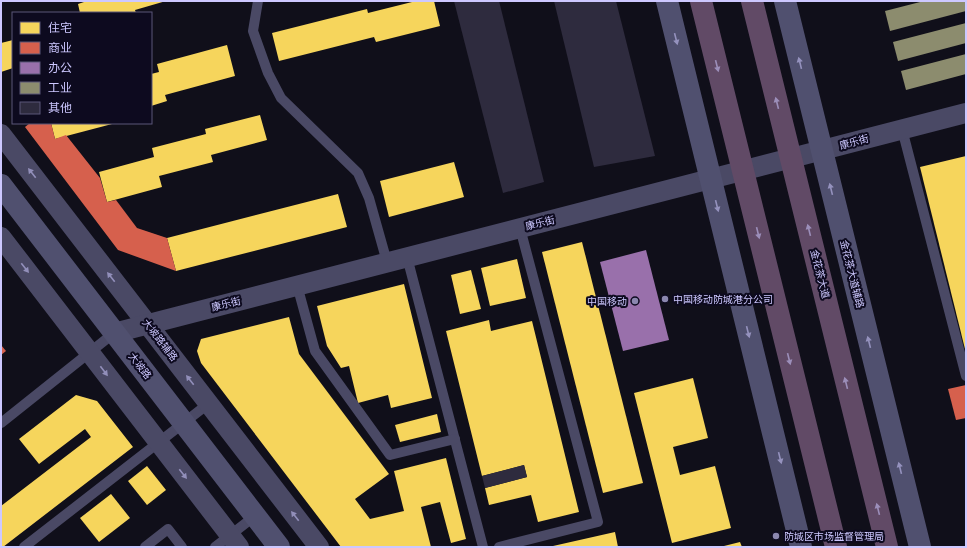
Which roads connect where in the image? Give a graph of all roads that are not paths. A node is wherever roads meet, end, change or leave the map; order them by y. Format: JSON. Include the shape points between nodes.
{"nodes":[{"id":1,"x":258,"y":1,"type":"edge"},
{"id":2,"x":667,"y":1,"type":"edge"},
{"id":3,"x":701,"y":1,"type":"edge"},
{"id":4,"x":752,"y":1,"type":"edge"},
{"id":5,"x":785,"y":1,"type":"edge"},
{"id":6,"x":966,"y":113,"type":"edge"},
{"id":7,"x":902,"y":129,"type":"junction"},
{"id":8,"x":1,"y":134,"type":"edge"},
{"id":9,"x":821,"y":150,"type":"junction"},
{"id":10,"x":791,"y":158,"type":"junction"},
{"id":11,"x":743,"y":170,"type":"junction"},
{"id":12,"x":710,"y":179,"type":"junction"},
{"id":13,"x":1,"y":185,"type":"edge"},
{"id":14,"x":520,"y":228,"type":"junction"},
{"id":15,"x":1,"y":237,"type":"edge"},
{"id":16,"x":407,"y":257,"type":"junction"},
{"id":17,"x":387,"y":262,"type":"junction"},
{"id":18,"x":297,"y":286,"type":"junction"},
{"id":19,"x":147,"y":324,"type":"junction"},
{"id":20,"x":114,"y":333,"type":"junction"},
{"id":21,"x":90,"y":352,"type":"junction"},
{"id":22,"x":966,"y":376,"type":"edge"},
{"id":23,"x":208,"y":404,"type":"junction"},
{"id":24,"x":1,"y":423,"type":"edge"},
{"id":25,"x":184,"y":423,"type":"junction"},
{"id":26,"x":455,"y":439,"type":"junction"},
{"id":27,"x":159,"y":442,"type":"junction"},
{"id":28,"x":255,"y":516,"type":"junction"},
{"id":29,"x":228,"y":543,"type":"edge"},
{"id":30,"x":24,"y":547,"type":"edge"},
{"id":31,"x":145,"y":547,"type":"edge"},
{"id":32,"x":182,"y":547,"type":"edge"},
{"id":33,"x":279,"y":547,"type":"edge"},
{"id":34,"x":318,"y":547,"type":"edge"},
{"id":35,"x":483,"y":547,"type":"edge"},
{"id":36,"x":499,"y":547,"type":"edge"},
{"id":37,"x":801,"y":547,"type":"edge"},
{"id":38,"x":836,"y":547,"type":"edge"},
{"id":39,"x":887,"y":547,"type":"edge"},
{"id":40,"x":920,"y":547,"type":"edge"}],
"edges":[{"from":1,"to":17,"type":"lane","via":[[253,31],[268,73],[281,98],[358,173],[369,198]]},
{"from":2,"to":12,"type":"street","one_way":true},
{"from":3,"to":11,"type":"highway","one_way":true},
{"from":10,"to":4,"type":"highway","name":"金花茶大道","one_way":true},
{"from":9,"to":5,"type":"street","name":"金花茶大道辅路","one_way":true},
{"from":6,"to":7,"type":"street","name":"康乐街"},
{"from":7,"to":9,"type":"street","name":"康乐街"},
{"from":7,"to":22,"type":"lane"},
{"from":19,"to":8,"type":"street","name":"大坡路辅路","one_way":true},
{"from":9,"to":10,"type":"street","name":"康乐街"},
{"from":40,"to":9,"type":"street","name":"金花茶大道辅路","one_way":true},
{"from":10,"to":11,"type":"street","name":"康乐街"},
{"from":39,"to":10,"type":"highway","name":"金花茶大道","one_way":true},
{"from":11,"to":12,"type":"street","name":"康乐街"},
{"from":11,"to":38,"type":"highway","one_way":true},
{"from":12,"to":14,"type":"street","name":"康乐街"},
{"from":12,"to":37,"type":"street","one_way":true},
{"from":13,"to":20,"type":"street","name":"大坡路"},
{"from":14,"to":16,"type":"street","name":"康乐街"},
{"from":14,"to":36,"type":"lane","via":[[598,522]]},
{"from":15,"to":21,"type":"street","one_way":true},
{"from":16,"to":17,"type":"street","name":"康乐街"},
{"from":16,"to":26,"type":"lane"},
{"from":17,"to":18,"type":"street","name":"康乐街"},
{"from":18,"to":19,"type":"street","name":"康乐街"},
{"from":18,"to":26,"type":"lane","via":[[315,351],[390,455]]},
{"from":19,"to":20,"type":"street","name":"康乐街"},
{"from":23,"to":19,"type":"street","name":"大坡路辅路","one_way":true},
{"from":20,"to":21,"type":"lane"},
{"from":20,"to":25,"type":"street","name":"大坡路"},
{"from":21,"to":24,"type":"lane"},
{"from":21,"to":27,"type":"street","one_way":true},
{"from":23,"to":25,"type":"lane"},
{"from":34,"to":23,"type":"street","name":"大坡路辅路","one_way":true},
{"from":25,"to":27,"type":"lane"},
{"from":25,"to":28,"type":"street","name":"大坡路"},
{"from":26,"to":35,"type":"lane"},
{"from":27,"to":29,"type":"street","one_way":true},
{"from":27,"to":30,"type":"lane"},
{"from":28,"to":29,"type":"lane"},
{"from":28,"to":33,"type":"street","name":"大坡路"},
{"from":31,"to":32,"type":"lane","via":[[168,529]]}]}
